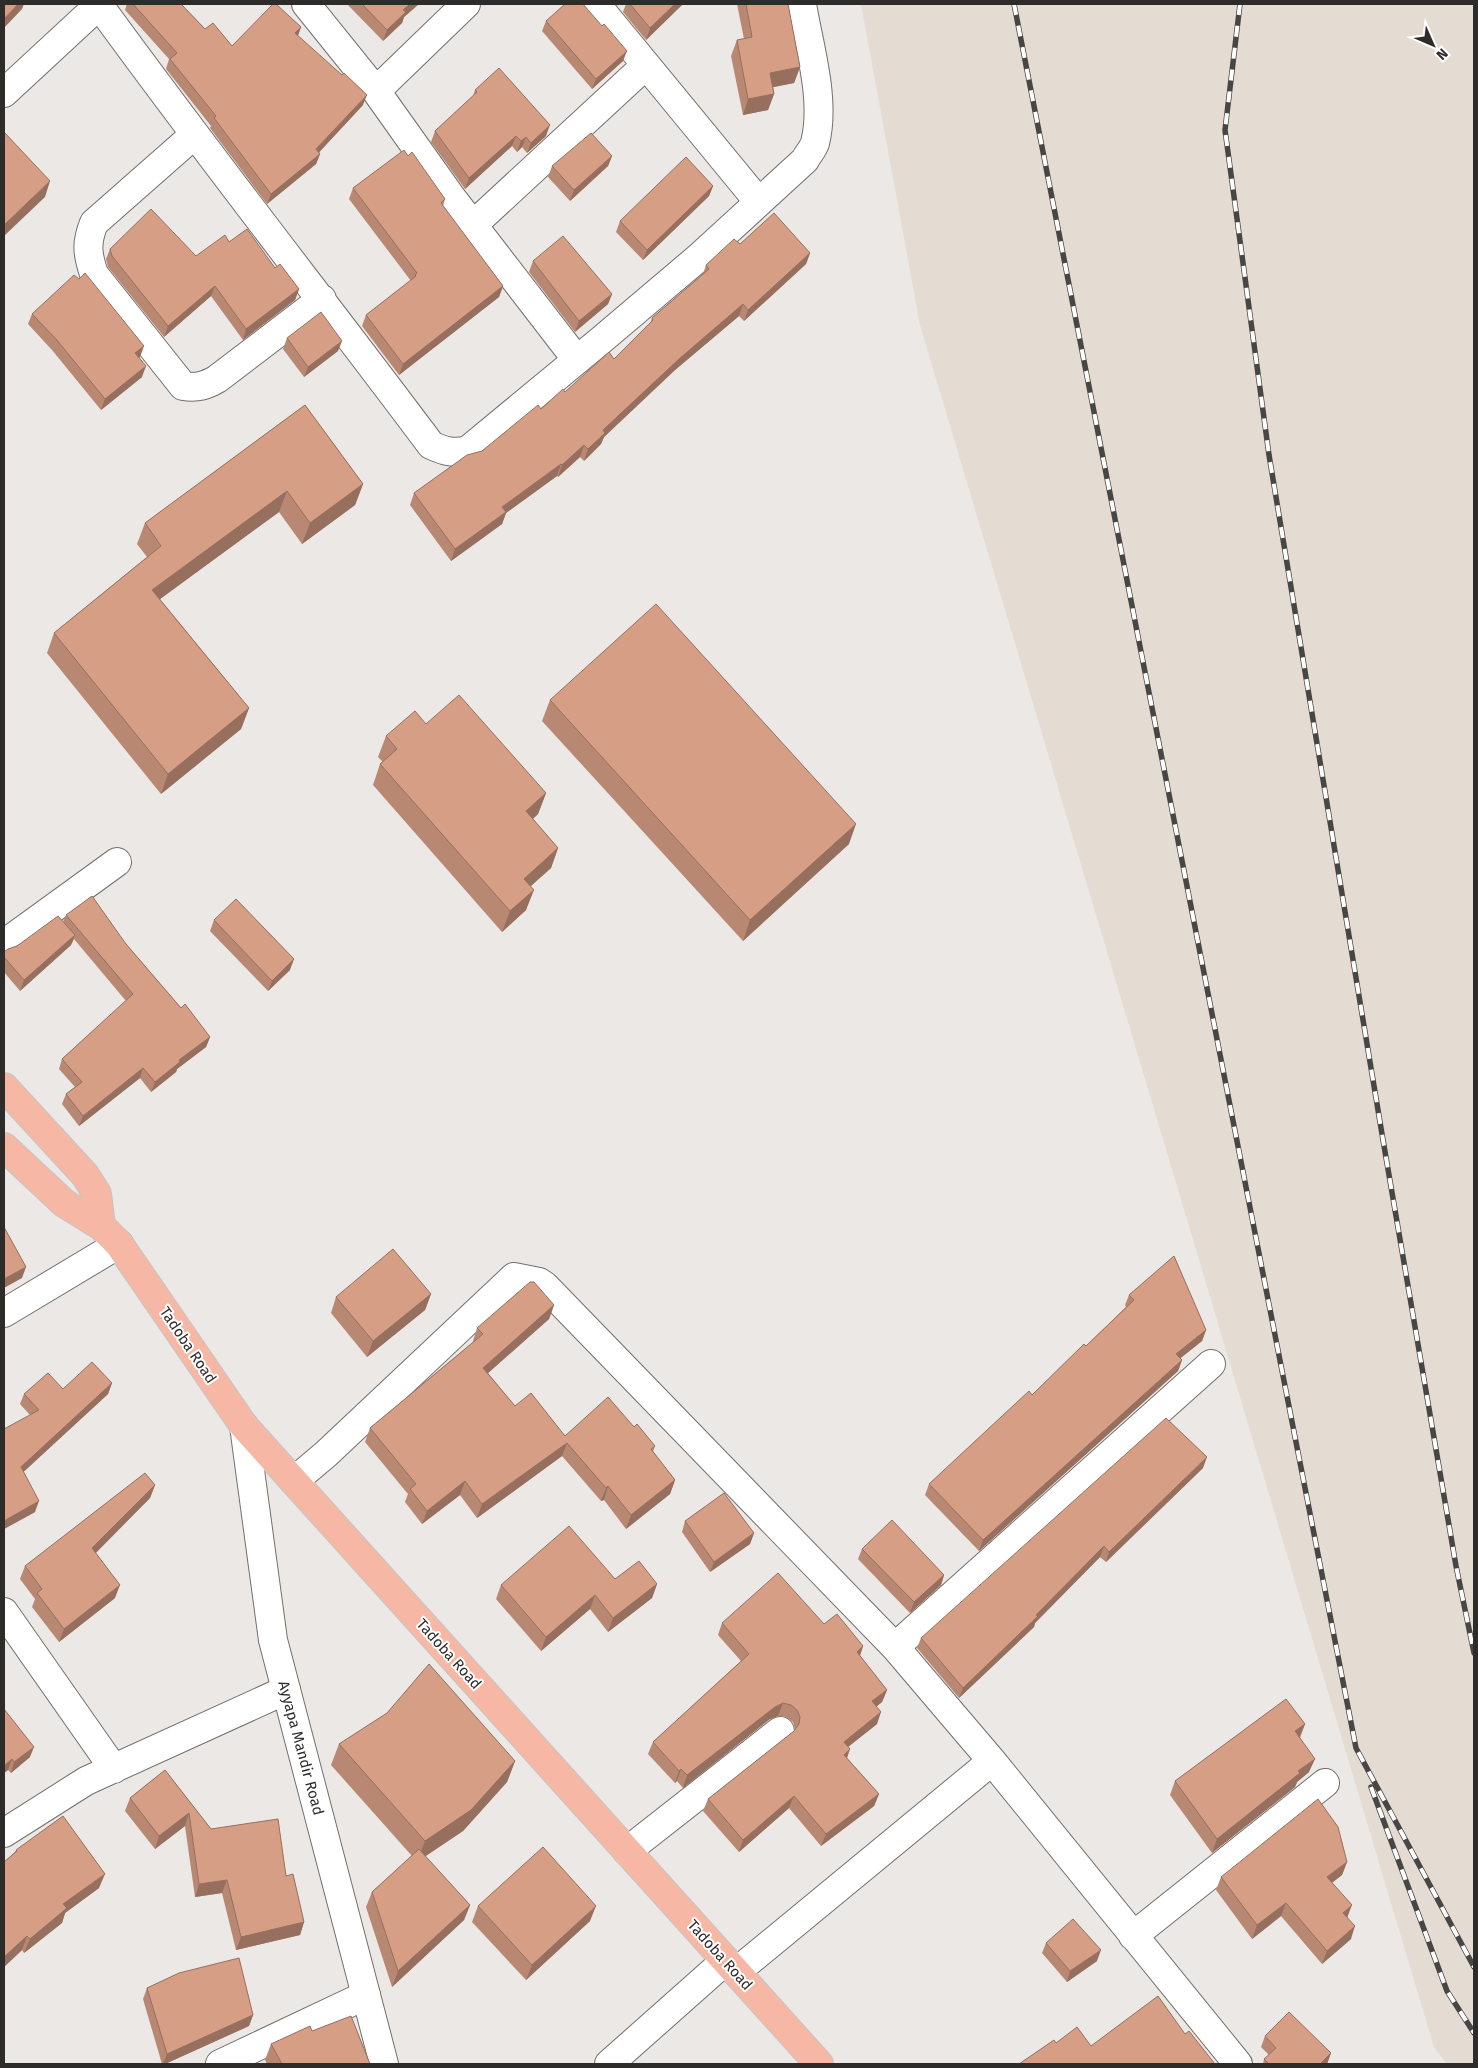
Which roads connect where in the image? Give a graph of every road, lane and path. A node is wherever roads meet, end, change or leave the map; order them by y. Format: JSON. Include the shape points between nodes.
{"nodes":[{"id":1,"x":99,"y":4,"type":"edge"},
{"id":2,"x":306,"y":4,"type":"edge"},
{"id":3,"x":466,"y":4,"type":"edge"},
{"id":4,"x":596,"y":4,"type":"edge"},
{"id":5,"x":802,"y":4,"type":"edge"},
{"id":6,"x":646,"y":65,"type":"junction"},
{"id":7,"x":376,"y":91,"type":"junction"},
{"id":8,"x":4,"y":93,"type":"edge"},
{"id":9,"x":194,"y":135,"type":"junction"},
{"id":10,"x":758,"y":201,"type":"junction"},
{"id":11,"x":473,"y":225,"type":"junction"},
{"id":12,"x":322,"y":299,"type":"junction"},
{"id":13,"x":577,"y":360,"type":"junction"},
{"id":14,"x":117,"y":862,"type":"dead end"},
{"id":15,"x":4,"y":944,"type":"edge"},
{"id":16,"x":4,"y":1087,"type":"edge"},
{"id":17,"x":4,"y":1147,"type":"edge"},
{"id":18,"x":110,"y":1235,"type":"junction"},
{"id":19,"x":4,"y":1313,"type":"edge"},
{"id":20,"x":1211,"y":1364,"type":"dead end"},
{"id":21,"x":244,"y":1426,"type":"junction"},
{"id":22,"x":294,"y":1481,"type":"junction"},
{"id":23,"x":4,"y":1612,"type":"edge"},
{"id":24,"x":896,"y":1647,"type":"junction"},
{"id":25,"x":286,"y":1690,"type":"junction"},
{"id":26,"x":780,"y":1731,"type":"dead end"},
{"id":27,"x":992,"y":1761,"type":"junction"},
{"id":28,"x":114,"y":1769,"type":"junction"},
{"id":29,"x":1325,"y":1783,"type":"dead end"},
{"id":30,"x":4,"y":1833,"type":"edge"},
{"id":31,"x":627,"y":1851,"type":"junction"},
{"id":32,"x":1133,"y":1936,"type":"junction"},
{"id":33,"x":730,"y":1966,"type":"junction"},
{"id":34,"x":366,"y":1995,"type":"junction"},
{"id":35,"x":220,"y":2064,"type":"edge"},
{"id":36,"x":384,"y":2064,"type":"edge"},
{"id":37,"x":609,"y":2064,"type":"edge"},
{"id":38,"x":819,"y":2064,"type":"edge"},
{"id":39,"x":1238,"y":2064,"type":"edge"}],
"edges":[{"from":1,"to":8,"type":"street"},
{"from":1,"to":9,"type":"street"},
{"from":2,"to":7,"type":"street"},
{"from":3,"to":7,"type":"street"},
{"from":4,"to":6,"type":"street"},
{"from":5,"to":10,"type":"street","via":[[818,97],[814,144],[805,160]]},
{"from":6,"to":10,"type":"street"},
{"from":6,"to":11,"type":"street"},
{"from":7,"to":11,"type":"street"},
{"from":9,"to":12,"type":"street"},
{"from":9,"to":12,"type":"street","via":[[94,223],[88,238],[88,257],[94,274],[183,386],[195,388],[217,379]]},
{"from":10,"to":13,"type":"street","via":[[698,258]]},
{"from":11,"to":13,"type":"street"},
{"from":12,"to":13,"type":"street","via":[[431,445],[446,452],[468,450]]},
{"from":14,"to":15,"type":"street"},
{"from":16,"to":18,"type":"main road","name":"Tadoba Road","via":[[85,1175],[97,1194]]},
{"from":17,"to":18,"type":"main road","name":"Tadoba Road","via":[[64,1203]]},
{"from":18,"to":19,"type":"street"},
{"from":18,"to":21,"type":"main road","name":"Tadoba Road"},
{"from":20,"to":24,"type":"street"},
{"from":21,"to":22,"type":"main road","name":"Tadoba Road"},
{"from":21,"to":25,"type":"street","name":"Ayyapa Mandir Road","via":[[273,1640]]},
{"from":22,"to":24,"type":"street","via":[[514,1277],[539,1282]]},
{"from":22,"to":31,"type":"main road","name":"Tadoba Road"},
{"from":23,"to":28,"type":"street"},
{"from":24,"to":27,"type":"street"},
{"from":25,"to":28,"type":"street"},
{"from":25,"to":34,"type":"street","name":"Ayyapa Mandir Road"},
{"from":26,"to":31,"type":"street"},
{"from":27,"to":32,"type":"street"},
{"from":27,"to":33,"type":"street"},
{"from":28,"to":30,"type":"street","via":[[86,1781]]},
{"from":29,"to":32,"type":"street"},
{"from":31,"to":33,"type":"main road","name":"Tadoba Road"},
{"from":32,"to":39,"type":"street"},
{"from":33,"to":37,"type":"street"},
{"from":33,"to":38,"type":"main road","name":"Tadoba Road"},
{"from":34,"to":35,"type":"street"},
{"from":34,"to":36,"type":"street","name":"Ayyapa Mandir Road"}]}
